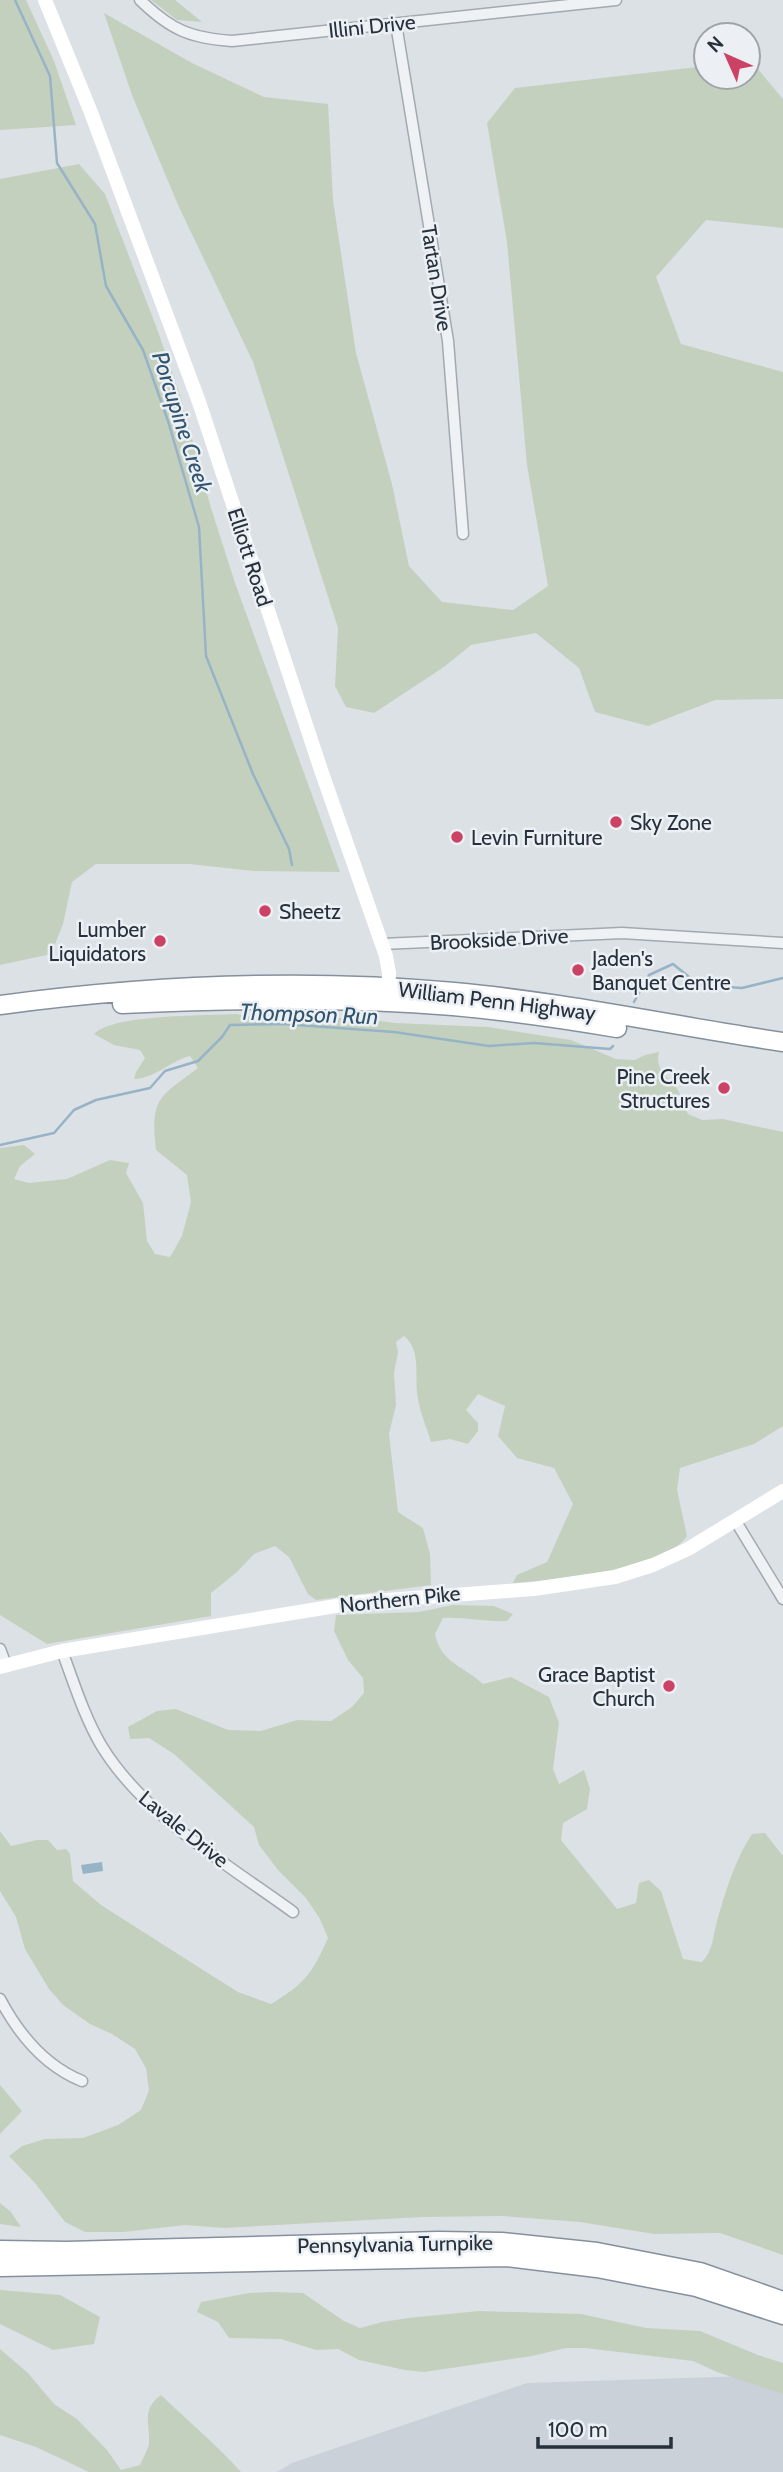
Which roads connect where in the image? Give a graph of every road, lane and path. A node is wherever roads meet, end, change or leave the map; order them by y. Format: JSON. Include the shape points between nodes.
{"nodes":[{"id":1,"x":45,"y":0,"type":"edge"},
{"id":2,"x":140,"y":0,"type":"edge"},
{"id":3,"x":616,"y":0,"type":"edge"},
{"id":4,"x":553,"y":3,"type":"edge"},
{"id":5,"x":396,"y":23,"type":"junction"},
{"id":6,"x":463,"y":534,"type":"dead end"},
{"id":7,"x":783,"y":943,"type":"edge"},
{"id":8,"x":382,"y":944,"type":"junction"},
{"id":9,"x":388,"y":995,"type":"junction"},
{"id":10,"x":0,"y":1005,"type":"edge"},
{"id":11,"x":0,"y":1016,"type":"edge"},
{"id":12,"x":783,"y":1042,"type":"edge"},
{"id":13,"x":783,"y":1054,"type":"edge"},
{"id":14,"x":783,"y":1491,"type":"edge"},
{"id":15,"x":735,"y":1520,"type":"junction"},
{"id":16,"x":783,"y":1599,"type":"edge"},
{"id":17,"x":0,"y":1649,"type":"edge"},
{"id":18,"x":62,"y":1651,"type":"junction"},
{"id":19,"x":3,"y":1666,"type":"edge"},
{"id":20,"x":293,"y":1912,"type":"dead end"},
{"id":21,"x":0,"y":1999,"type":"edge"},
{"id":22,"x":82,"y":2081,"type":"dead end"},
{"id":23,"x":0,"y":2250,"type":"edge"},
{"id":24,"x":0,"y":2267,"type":"edge"},
{"id":25,"x":783,"y":2301,"type":"edge"},
{"id":26,"x":783,"y":2315,"type":"edge"}],
"edges":[{"from":1,"to":8,"type":"street","name":"Elliott Road","via":[[199,402]]},
{"from":2,"to":5,"type":"street","name":"Illini Drive","via":[[182,31],[232,41]]},
{"from":3,"to":4,"type":"street","name":"Illini Drive"},
{"from":4,"to":5,"type":"street","name":"Illini Drive"},
{"from":5,"to":6,"type":"street","name":"Tartan Drive","via":[[448,341]]},
{"from":7,"to":8,"type":"street","name":"Brookside Drive","via":[[622,933]]},
{"from":8,"to":9,"type":"street","name":"Elliott Road","via":[[389,967]]},
{"from":9,"to":10,"type":"highway","name":"William Penn Highway","via":[[290,985],[186,987]]},
{"from":9,"to":11,"type":"highway","name":"William Penn Highway","via":[[179,1001]]},
{"from":9,"to":12,"type":"highway","name":"William Penn Highway","via":[[456,992]]},
{"from":9,"to":13,"type":"highway","name":"William Penn Highway"},
{"from":14,"to":15,"type":"street","name":"Northern Pike"},
{"from":15,"to":16,"type":"street"},
{"from":15,"to":18,"type":"street","name":"Northern Pike","via":[[668,1559],[592,1582],[360,1602]]},
{"from":17,"to":19,"type":"street"},
{"from":18,"to":19,"type":"street","name":"Northern Pike"},
{"from":18,"to":20,"type":"street","name":"Lavale Drive","via":[[101,1745],[147,1803]]},
{"from":21,"to":22,"type":"street","via":[[40,2053]]},
{"from":23,"to":25,"type":"highway","name":"Pennsylvania Turnpike","via":[[502,2242],[597,2252],[700,2272]]},
{"from":24,"to":26,"type":"highway","name":"Pennsylvania Turnpike","via":[[507,2257],[696,2287]]}]}
